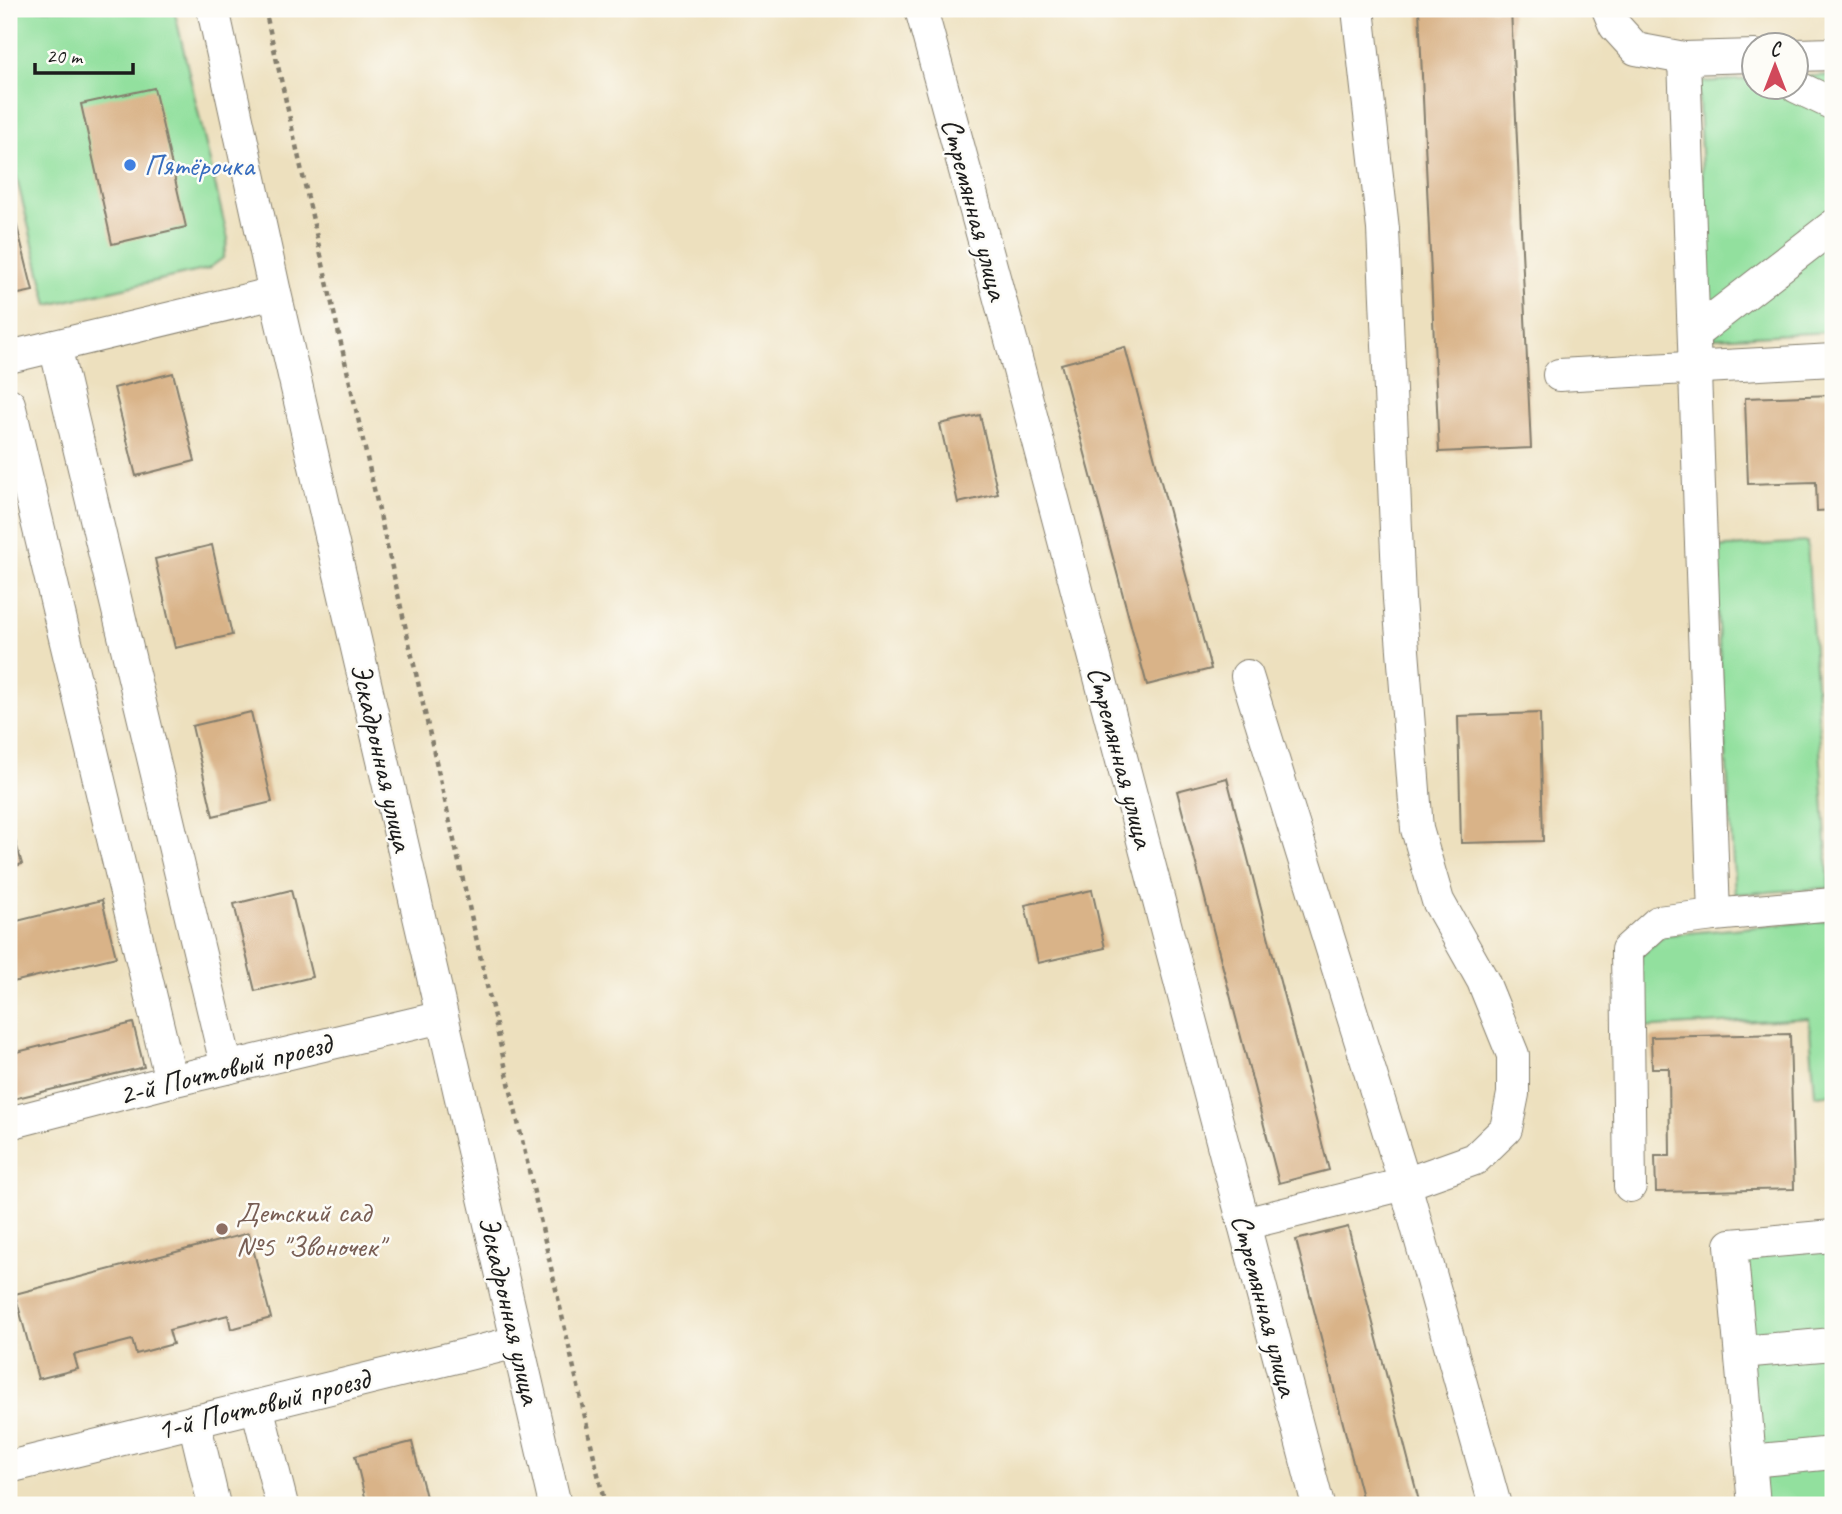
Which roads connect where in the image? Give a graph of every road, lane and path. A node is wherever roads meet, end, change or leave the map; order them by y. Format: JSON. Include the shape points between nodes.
{"nodes":[{"id":1,"x":213,"y":9,"type":"edge"},
{"id":2,"x":265,"y":9,"type":"edge"},
{"id":3,"x":921,"y":9,"type":"edge"},
{"id":4,"x":1358,"y":9,"type":"edge"},
{"id":5,"x":1608,"y":9,"type":"edge"},
{"id":6,"x":1833,"y":54,"type":"edge"},
{"id":7,"x":1811,"y":55,"type":"edge"},
{"id":8,"x":1684,"y":58,"type":"junction"},
{"id":9,"x":1741,"y":60,"type":"edge"},
{"id":10,"x":1811,"y":94,"type":"edge"},
{"id":11,"x":1833,"y":104,"type":"edge"},
{"id":12,"x":1833,"y":226,"type":"edge"},
{"id":13,"x":275,"y":293,"type":"junction"},
{"id":14,"x":1695,"y":333,"type":"junction"},
{"id":15,"x":55,"y":346,"type":"junction"},
{"id":16,"x":9,"y":357,"type":"edge"},
{"id":17,"x":1833,"y":360,"type":"edge"},
{"id":18,"x":1696,"y":369,"type":"junction"},
{"id":19,"x":1559,"y":374,"type":"dead end"},
{"id":20,"x":9,"y":404,"type":"edge"},
{"id":21,"x":1247,"y":676,"type":"dead end"},
{"id":22,"x":1833,"y":904,"type":"edge"},
{"id":23,"x":1714,"y":915,"type":"junction"},
{"id":24,"x":442,"y":1017,"type":"junction"},
{"id":25,"x":227,"y":1068,"type":"junction"},
{"id":26,"x":171,"y":1081,"type":"junction"},
{"id":27,"x":9,"y":1123,"type":"edge"},
{"id":28,"x":1405,"y":1184,"type":"junction"},
{"id":29,"x":1630,"y":1186,"type":"dead end"},
{"id":30,"x":1244,"y":1224,"type":"junction"},
{"id":31,"x":1833,"y":1236,"type":"edge"},
{"id":32,"x":517,"y":1342,"type":"junction"},
{"id":33,"x":1833,"y":1344,"type":"edge"},
{"id":34,"x":1741,"y":1352,"type":"junction"},
{"id":35,"x":257,"y":1406,"type":"junction"},
{"id":36,"x":194,"y":1421,"type":"junction"},
{"id":37,"x":1833,"y":1453,"type":"edge"},
{"id":38,"x":1751,"y":1461,"type":"junction"},
{"id":39,"x":9,"y":1467,"type":"edge"},
{"id":40,"x":214,"y":1505,"type":"edge"},
{"id":41,"x":282,"y":1505,"type":"edge"},
{"id":42,"x":555,"y":1505,"type":"edge"},
{"id":43,"x":605,"y":1505,"type":"edge"},
{"id":44,"x":1318,"y":1505,"type":"edge"},
{"id":45,"x":1495,"y":1505,"type":"edge"},
{"id":46,"x":1754,"y":1505,"type":"edge"}],
"edges":[{"from":1,"to":13,"type":"street","name":"Эскадронная улица"},
{"from":2,"to":43,"type":"path"},
{"from":3,"to":30,"type":"street","name":"Стремянная улица"},
{"from":4,"to":28,"type":"street","via":[[1382,229],[1399,599],[1418,829],[1438,901],[1483,981],[1513,1055],[1513,1094],[1506,1129],[1475,1159]]},
{"from":5,"to":8,"type":"street","via":[[1615,26],[1636,48]]},
{"from":6,"to":7,"type":"street"},
{"from":8,"to":9,"type":"street"},
{"from":8,"to":14,"type":"street"},
{"from":10,"to":11,"type":"street"},
{"from":12,"to":14,"type":"street"},
{"from":13,"to":15,"type":"street"},
{"from":13,"to":24,"type":"street","name":"Эскадронная улица"},
{"from":14,"to":18,"type":"street"},
{"from":15,"to":16,"type":"street"},
{"from":15,"to":25,"type":"street"},
{"from":17,"to":18,"type":"street"},
{"from":18,"to":19,"type":"street"},
{"from":18,"to":23,"type":"street"},
{"from":20,"to":26,"type":"street"},
{"from":21,"to":28,"type":"street"},
{"from":22,"to":23,"type":"street"},
{"from":23,"to":29,"type":"street","via":[[1658,922],[1627,950]]},
{"from":24,"to":25,"type":"street","name":"2-й Почтовый проезд"},
{"from":24,"to":32,"type":"street","name":"Эскадронная улица"},
{"from":25,"to":26,"type":"street","name":"2-й Почтовый проезд"},
{"from":26,"to":27,"type":"street","name":"2-й Почтовый проезд"},
{"from":28,"to":30,"type":"street"},
{"from":28,"to":45,"type":"street"},
{"from":30,"to":44,"type":"street","name":"Стремянная улица"},
{"from":31,"to":34,"type":"street","via":[[1731,1245]]},
{"from":32,"to":35,"type":"street","name":"1-й Почтовый проезд"},
{"from":32,"to":42,"type":"street","name":"Эскадронная улица"},
{"from":33,"to":34,"type":"street"},
{"from":34,"to":38,"type":"street"},
{"from":35,"to":36,"type":"street","name":"1-й Почтовый проезд"},
{"from":35,"to":41,"type":"street"},
{"from":36,"to":39,"type":"street","name":"1-й Почтовый проезд"},
{"from":36,"to":40,"type":"street"},
{"from":37,"to":38,"type":"street"},
{"from":38,"to":46,"type":"street"}]}
